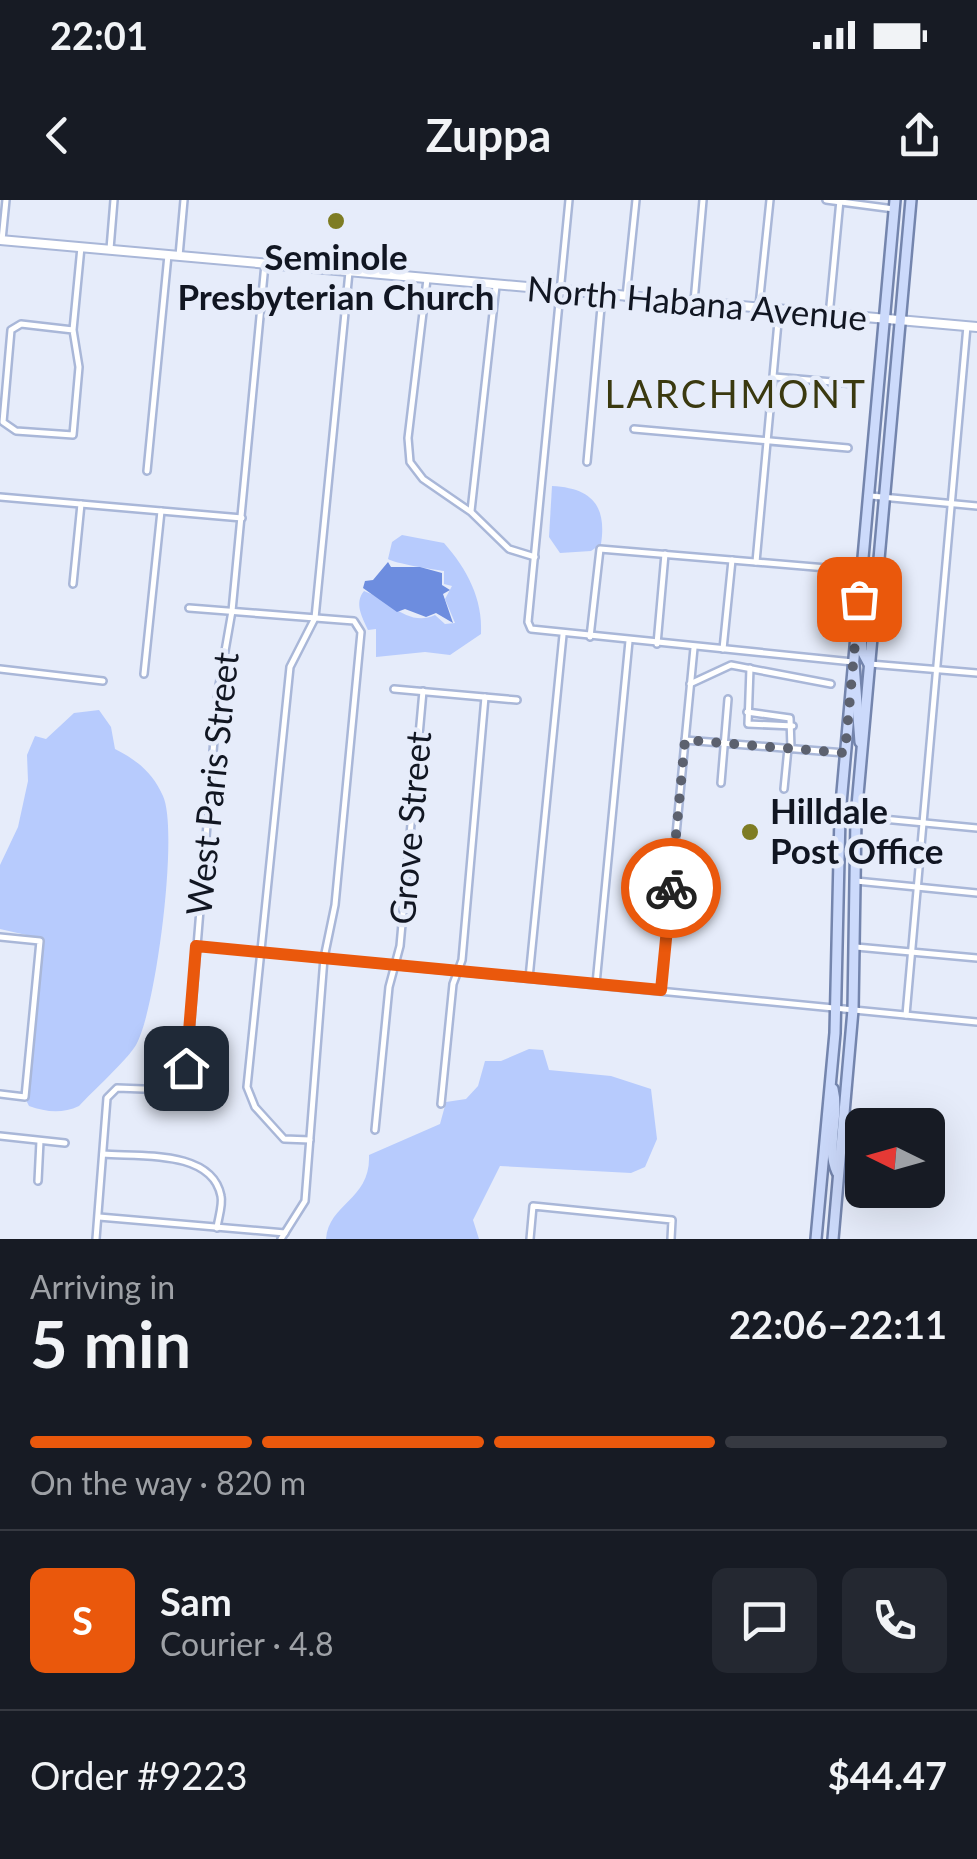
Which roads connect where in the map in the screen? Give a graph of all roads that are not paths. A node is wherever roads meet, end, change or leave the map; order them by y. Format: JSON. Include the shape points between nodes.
{"nodes":[{"id":1,"x":6,"y":200,"type":"edge"},
{"id":2,"x":114,"y":200,"type":"edge"},
{"id":3,"x":184,"y":200,"type":"edge"},
{"id":4,"x":568,"y":200,"type":"edge"},
{"id":5,"x":636,"y":200,"type":"edge"},
{"id":6,"x":703,"y":200,"type":"edge"},
{"id":7,"x":770,"y":200,"type":"edge"},
{"id":8,"x":826,"y":200,"type":"edge"},
{"id":9,"x":911,"y":200,"type":"edge"},
{"id":10,"x":840,"y":201,"type":"edge"},
{"id":11,"x":894,"y":204,"type":"edge"},
{"id":12,"x":1,"y":240,"type":"edge"},
{"id":13,"x":81,"y":247,"type":"junction"},
{"id":14,"x":110,"y":249,"type":"junction"},
{"id":15,"x":168,"y":255,"type":"junction"},
{"id":16,"x":179,"y":256,"type":"junction"},
{"id":17,"x":266,"y":264,"type":"junction"},
{"id":18,"x":348,"y":272,"type":"junction"},
{"id":19,"x":426,"y":279,"type":"junction"},
{"id":20,"x":496,"y":286,"type":"junction"},
{"id":21,"x":560,"y":292,"type":"junction"},
{"id":22,"x":602,"y":296,"type":"junction"},
{"id":23,"x":626,"y":299,"type":"junction"},
{"id":24,"x":694,"y":304,"type":"junction"},
{"id":25,"x":758,"y":310,"type":"junction"},
{"id":26,"x":779,"y":312,"type":"junction"},
{"id":27,"x":829,"y":316,"type":"junction"},
{"id":28,"x":884,"y":322,"type":"junction"},
{"id":29,"x":900,"y":322,"type":"junction"},
{"id":30,"x":972,"y":326,"type":"edge"},
{"id":31,"x":73,"y":330,"type":"junction"},
{"id":32,"x":774,"y":378,"type":"junction"},
{"id":33,"x":856,"y":384,"type":"dead end"},
{"id":34,"x":634,"y":429,"type":"dead end"},
{"id":35,"x":768,"y":442,"type":"junction"},
{"id":36,"x":848,"y":448,"type":"dead end"},
{"id":37,"x":587,"y":462,"type":"dead end"},
{"id":38,"x":148,"y":470,"type":"dead end"},
{"id":39,"x":868,"y":496,"type":"junction"},
{"id":40,"x":885,"y":498,"type":"junction"},
{"id":41,"x":0,"y":499,"type":"edge"},
{"id":42,"x":81,"y":504,"type":"junction"},
{"id":43,"x":952,"y":504,"type":"junction"},
{"id":44,"x":977,"y":506,"type":"edge"},
{"id":45,"x":161,"y":511,"type":"junction"},
{"id":46,"x":471,"y":512,"type":"junction"},
{"id":47,"x":242,"y":518,"type":"junction"},
{"id":48,"x":665,"y":554,"type":"junction"},
{"id":49,"x":534,"y":557,"type":"junction"},
{"id":50,"x":732,"y":560,"type":"junction"},
{"id":51,"x":756,"y":562,"type":"junction"},
{"id":52,"x":862,"y":571,"type":"junction"},
{"id":53,"x":73,"y":584,"type":"dead end"},
{"id":54,"x":189,"y":608,"type":"dead end"},
{"id":55,"x":232,"y":610,"type":"junction"},
{"id":56,"x":315,"y":618,"type":"junction"},
{"id":57,"x":562,"y":635,"type":"junction"},
{"id":58,"x":590,"y":637,"type":"junction"},
{"id":59,"x":629,"y":641,"type":"junction"},
{"id":60,"x":657,"y":644,"type":"junction"},
{"id":61,"x":694,"y":648,"type":"junction"},
{"id":62,"x":723,"y":650,"type":"junction"},
{"id":63,"x":853,"y":662,"type":"junction"},
{"id":64,"x":870,"y":664,"type":"junction"},
{"id":65,"x":750,"y":668,"type":"junction"},
{"id":66,"x":0,"y":669,"type":"edge"},
{"id":67,"x":937,"y":670,"type":"junction"},
{"id":68,"x":144,"y":674,"type":"dead end"},
{"id":69,"x":977,"y":674,"type":"edge"},
{"id":70,"x":103,"y":681,"type":"dead end"},
{"id":71,"x":690,"y":684,"type":"junction"},
{"id":72,"x":830,"y":684,"type":"dead end"},
{"id":73,"x":394,"y":689,"type":"dead end"},
{"id":74,"x":423,"y":691,"type":"junction"},
{"id":75,"x":485,"y":697,"type":"junction"},
{"id":76,"x":728,"y":699,"type":"dead end"},
{"id":77,"x":517,"y":700,"type":"dead end"},
{"id":78,"x":747,"y":712,"type":"junction"},
{"id":79,"x":793,"y":726,"type":"junction"},
{"id":80,"x":685,"y":740,"type":"junction"},
{"id":81,"x":724,"y":743,"type":"junction"},
{"id":82,"x":790,"y":748,"type":"junction"},
{"id":83,"x":862,"y":749,"type":"junction"},
{"id":84,"x":845,"y":753,"type":"junction"},
{"id":85,"x":721,"y":783,"type":"dead end"},
{"id":86,"x":784,"y":790,"type":"dead end"},
{"id":87,"x":840,"y":815,"type":"junction"},
{"id":88,"x":856,"y":816,"type":"junction"},
{"id":89,"x":923,"y":823,"type":"junction"},
{"id":90,"x":977,"y":828,"type":"edge"},
{"id":91,"x":853,"y":880,"type":"junction"},
{"id":92,"x":917,"y":887,"type":"junction"},
{"id":93,"x":977,"y":893,"type":"edge"},
{"id":94,"x":0,"y":937,"type":"edge"},
{"id":95,"x":196,"y":946,"type":"junction"},
{"id":96,"x":854,"y":946,"type":"junction"},
{"id":97,"x":912,"y":951,"type":"junction"},
{"id":98,"x":261,"y":952,"type":"junction"},
{"id":99,"x":324,"y":958,"type":"junction"},
{"id":100,"x":977,"y":958,"type":"edge"},
{"id":101,"x":395,"y":965,"type":"junction"},
{"id":102,"x":458,"y":970,"type":"junction"},
{"id":103,"x":529,"y":978,"type":"junction"},
{"id":104,"x":596,"y":984,"type":"junction"},
{"id":105,"x":661,"y":990,"type":"junction"},
{"id":106,"x":836,"y":1008,"type":"junction"},
{"id":107,"x":853,"y":1010,"type":"junction"},
{"id":108,"x":906,"y":1015,"type":"junction"},
{"id":109,"x":977,"y":1022,"type":"edge"},
{"id":110,"x":830,"y":1082,"type":"junction"},
{"id":111,"x":0,"y":1094,"type":"edge"},
{"id":112,"x":441,"y":1104,"type":"dead end"},
{"id":113,"x":376,"y":1130,"type":"dead end"},
{"id":114,"x":0,"y":1136,"type":"edge"},
{"id":115,"x":40,"y":1140,"type":"junction"},
{"id":116,"x":310,"y":1140,"type":"junction"},
{"id":117,"x":65,"y":1143,"type":"dead end"},
{"id":118,"x":102,"y":1154,"type":"junction"},
{"id":119,"x":839,"y":1175,"type":"junction"},
{"id":120,"x":38,"y":1181,"type":"dead end"},
{"id":121,"x":98,"y":1217,"type":"junction"},
{"id":122,"x":218,"y":1228,"type":"junction"},
{"id":123,"x":283,"y":1236,"type":"edge"},
{"id":124,"x":96,"y":1239,"type":"edge"},
{"id":125,"x":530,"y":1239,"type":"edge"},
{"id":126,"x":671,"y":1239,"type":"edge"},
{"id":127,"x":816,"y":1239,"type":"edge"},
{"id":128,"x":834,"y":1239,"type":"edge"}],
"edges":[{"from":1,"to":12,"type":"street"},
{"from":2,"to":14,"type":"street"},
{"from":3,"to":16,"type":"street"},
{"from":4,"to":21,"type":"street"},
{"from":5,"to":23,"type":"street"},
{"from":6,"to":24,"type":"street"},
{"from":7,"to":25,"type":"street"},
{"from":8,"to":10,"type":"street"},
{"from":9,"to":29,"type":"main road"},
{"from":10,"to":11,"type":"street"},
{"from":10,"to":27,"type":"street"},
{"from":11,"to":28,"type":"main road"},
{"from":12,"to":13,"type":"street","name":"North Habana Avenue"},
{"from":13,"to":14,"type":"street","name":"North Habana Avenue"},
{"from":13,"to":31,"type":"street"},
{"from":14,"to":15,"type":"street","name":"North Habana Avenue"},
{"from":15,"to":16,"type":"street","name":"North Habana Avenue"},
{"from":15,"to":38,"type":"street"},
{"from":16,"to":17,"type":"street","name":"North Habana Avenue"},
{"from":17,"to":18,"type":"street","name":"North Habana Avenue"},
{"from":17,"to":47,"type":"street","name":"West Paris Street"},
{"from":18,"to":19,"type":"street","name":"North Habana Avenue"},
{"from":18,"to":56,"type":"street"},
{"from":19,"to":20,"type":"street","name":"North Habana Avenue"},
{"from":19,"to":46,"type":"street","via":[[410,462]]},
{"from":20,"to":21,"type":"street","name":"North Habana Avenue"},
{"from":20,"to":46,"type":"street"},
{"from":21,"to":22,"type":"street","name":"North Habana Avenue"},
{"from":21,"to":49,"type":"street"},
{"from":22,"to":23,"type":"street","name":"North Habana Avenue"},
{"from":22,"to":37,"type":"street"},
{"from":23,"to":24,"type":"street","name":"North Habana Avenue"},
{"from":24,"to":25,"type":"street","name":"North Habana Avenue"},
{"from":25,"to":26,"type":"street","name":"North Habana Avenue"},
{"from":26,"to":27,"type":"street","name":"North Habana Avenue"},
{"from":26,"to":32,"type":"street"},
{"from":27,"to":28,"type":"street","name":"North Habana Avenue"},
{"from":28,"to":29,"type":"street","name":"North Habana Avenue"},
{"from":28,"to":39,"type":"main road"},
{"from":29,"to":30,"type":"street","name":"North Habana Avenue"},
{"from":29,"to":40,"type":"main road"},
{"from":30,"to":43,"type":"street"},
{"from":31,"to":31,"type":"street","via":[[80,366],[73,435],[16,431],[2,422],[12,330],[22,324]]},
{"from":32,"to":33,"type":"street"},
{"from":32,"to":35,"type":"street"},
{"from":34,"to":35,"type":"street"},
{"from":35,"to":36,"type":"street"},
{"from":35,"to":51,"type":"street"},
{"from":39,"to":40,"type":"street"},
{"from":39,"to":52,"type":"main road"},
{"from":40,"to":43,"type":"street"},
{"from":40,"to":64,"type":"main road"},
{"from":41,"to":42,"type":"street"},
{"from":42,"to":45,"type":"street"},
{"from":42,"to":53,"type":"street"},
{"from":43,"to":44,"type":"street"},
{"from":43,"to":67,"type":"street"},
{"from":45,"to":47,"type":"street"},
{"from":45,"to":68,"type":"street"},
{"from":46,"to":49,"type":"street","via":[[509,549]]},
{"from":47,"to":55,"type":"street","name":"West Paris Street"},
{"from":48,"to":50,"type":"street"},
{"from":48,"to":58,"type":"street","via":[[600,549]]},
{"from":48,"to":60,"type":"street"},
{"from":49,"to":57,"type":"street","via":[[528,622],[536,632]]},
{"from":50,"to":51,"type":"street"},
{"from":50,"to":62,"type":"street"},
{"from":51,"to":52,"type":"street"},
{"from":52,"to":63,"type":"main road"},
{"from":52,"to":64,"type":"main road","via":[[862,651]]},
{"from":54,"to":55,"type":"street"},
{"from":55,"to":56,"type":"street"},
{"from":55,"to":95,"type":"street","name":"West Paris Street","via":[[218,691]]},
{"from":56,"to":98,"type":"street","via":[[290,667]]},
{"from":56,"to":99,"type":"street","via":[[354,620],[361,632]]},
{"from":57,"to":58,"type":"street"},
{"from":57,"to":103,"type":"street"},
{"from":58,"to":59,"type":"street"},
{"from":59,"to":60,"type":"street"},
{"from":59,"to":104,"type":"street"},
{"from":60,"to":61,"type":"street"},
{"from":61,"to":62,"type":"street"},
{"from":61,"to":71,"type":"street"},
{"from":62,"to":63,"type":"street"},
{"from":63,"to":83,"type":"main road"},
{"from":63,"to":84,"type":"main road"},
{"from":64,"to":67,"type":"street"},
{"from":64,"to":83,"type":"main road"},
{"from":65,"to":71,"type":"street","via":[[731,666]]},
{"from":65,"to":72,"type":"street"},
{"from":65,"to":78,"type":"street"},
{"from":66,"to":70,"type":"street"},
{"from":67,"to":69,"type":"street"},
{"from":67,"to":89,"type":"street"},
{"from":71,"to":80,"type":"street"},
{"from":73,"to":74,"type":"street"},
{"from":74,"to":75,"type":"street"},
{"from":74,"to":101,"type":"street","name":"Grove Street"},
{"from":75,"to":77,"type":"street"},
{"from":75,"to":102,"type":"street"},
{"from":76,"to":81,"type":"street"},
{"from":78,"to":79,"type":"street","via":[[790,718]]},
{"from":78,"to":79,"type":"street","via":[[748,724]]},
{"from":79,"to":82,"type":"street"},
{"from":80,"to":81,"type":"street"},
{"from":80,"to":105,"type":"street"},
{"from":81,"to":82,"type":"street"},
{"from":81,"to":85,"type":"street"},
{"from":82,"to":84,"type":"street"},
{"from":82,"to":86,"type":"street"},
{"from":83,"to":88,"type":"main road"},
{"from":84,"to":87,"type":"main road"},
{"from":87,"to":88,"type":"street"},
{"from":87,"to":106,"type":"main road"},
{"from":88,"to":89,"type":"street"},
{"from":88,"to":91,"type":"main road"},
{"from":89,"to":90,"type":"street"},
{"from":89,"to":92,"type":"street"},
{"from":91,"to":92,"type":"street"},
{"from":91,"to":96,"type":"main road"},
{"from":92,"to":93,"type":"street"},
{"from":92,"to":97,"type":"street"},
{"from":94,"to":111,"type":"street","via":[[40,941],[25,1097]]},
{"from":95,"to":98,"type":"street"},
{"from":95,"to":118,"type":"street","name":"West Paris Street","via":[[186,1068],[170,1090],[112,1091]]},
{"from":96,"to":97,"type":"street"},
{"from":96,"to":107,"type":"main road"},
{"from":97,"to":100,"type":"street"},
{"from":97,"to":108,"type":"street"},
{"from":98,"to":99,"type":"street"},
{"from":98,"to":116,"type":"street","via":[[247,1087],[255,1107],[284,1139]]},
{"from":99,"to":101,"type":"street"},
{"from":99,"to":116,"type":"street"},
{"from":101,"to":102,"type":"street"},
{"from":101,"to":113,"type":"street","name":"Grove Street"},
{"from":102,"to":103,"type":"street"},
{"from":102,"to":112,"type":"street"},
{"from":103,"to":104,"type":"street"},
{"from":104,"to":105,"type":"street"},
{"from":105,"to":106,"type":"street"},
{"from":106,"to":107,"type":"street"},
{"from":106,"to":110,"type":"main road"},
{"from":107,"to":108,"type":"street"},
{"from":107,"to":119,"type":"main road"},
{"from":108,"to":109,"type":"street"},
{"from":110,"to":119,"type":"main road","via":[[836,1103],[832,1156]]},
{"from":110,"to":127,"type":"main road"},
{"from":114,"to":115,"type":"street"},
{"from":115,"to":117,"type":"street"},
{"from":115,"to":120,"type":"street"},
{"from":116,"to":123,"type":"street","via":[[305,1202]]},
{"from":118,"to":121,"type":"street","name":"West Paris Street"},
{"from":118,"to":122,"type":"street","via":[[189,1162],[206,1172],[221,1195]]},
{"from":119,"to":128,"type":"main road"},
{"from":121,"to":122,"type":"street"},
{"from":121,"to":124,"type":"street","name":"West Paris Street"},
{"from":122,"to":123,"type":"street"},
{"from":125,"to":126,"type":"street","via":[[533,1206],[672,1220]]}]}
